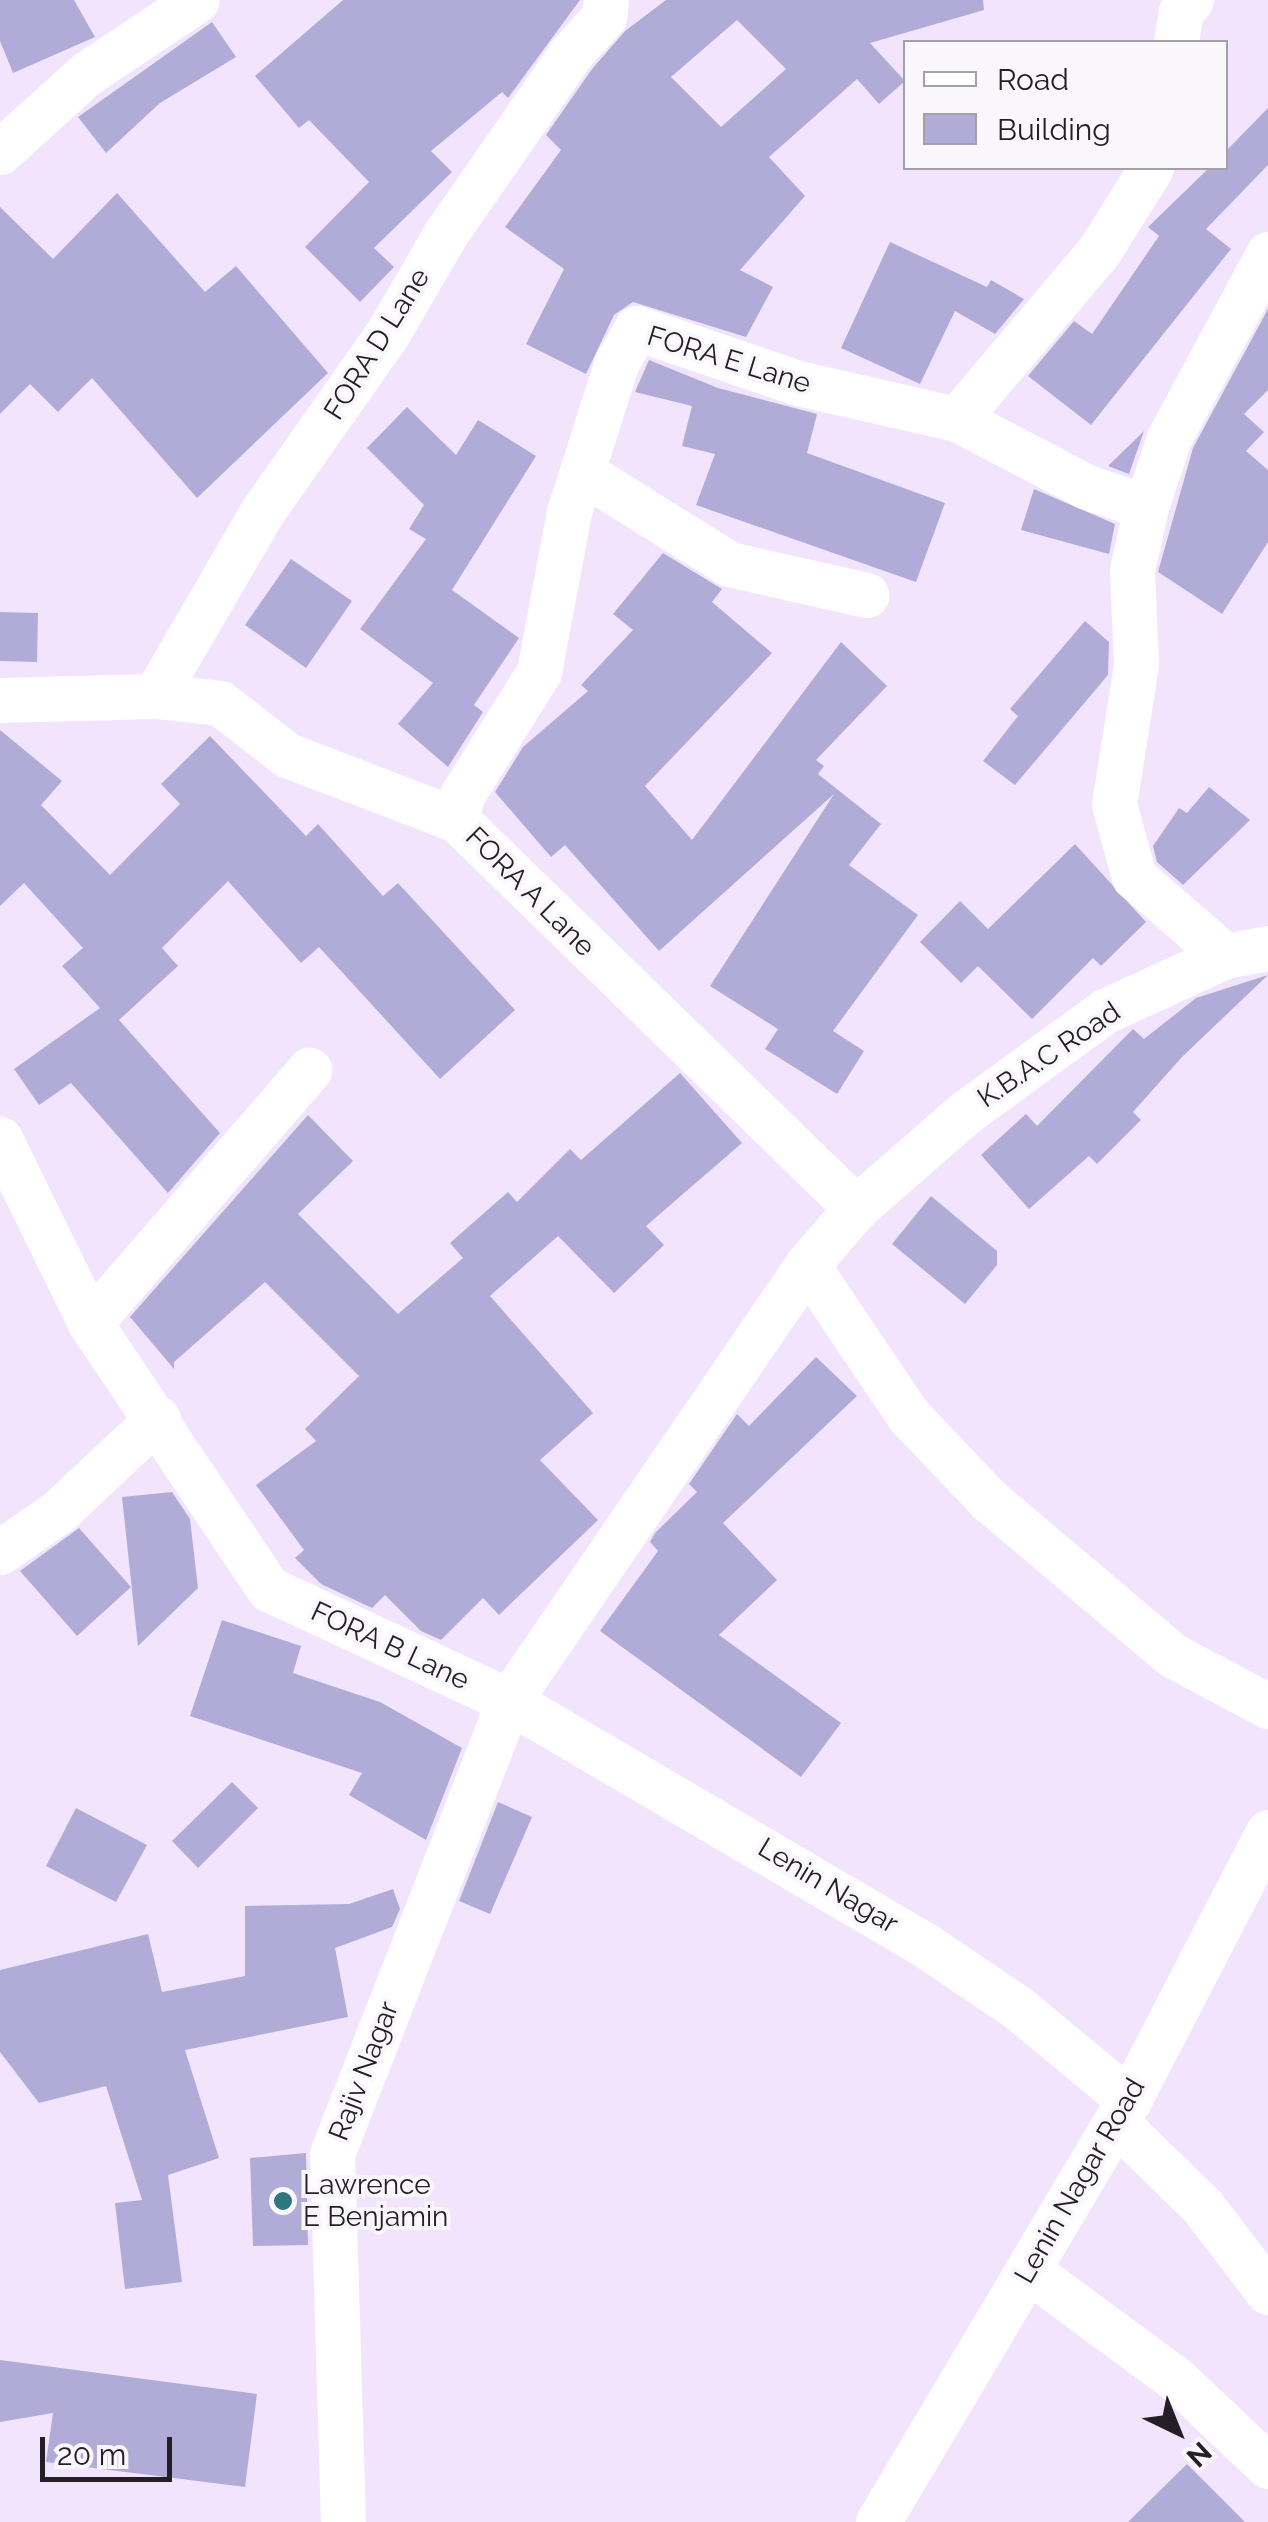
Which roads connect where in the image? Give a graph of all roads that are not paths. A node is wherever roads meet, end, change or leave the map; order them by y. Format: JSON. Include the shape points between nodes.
{"nodes":[{"id":1,"x":196,"y":0,"type":"edge"},
{"id":2,"x":606,"y":0,"type":"edge"},
{"id":3,"x":1192,"y":0,"type":"edge"},
{"id":4,"x":1176,"y":40,"type":"edge"},
{"id":5,"x":0,"y":152,"type":"edge"},
{"id":6,"x":1150,"y":170,"type":"edge"},
{"id":7,"x":1268,"y":254,"type":"edge"},
{"id":8,"x":957,"y":419,"type":"junction"},
{"id":9,"x":582,"y":472,"type":"junction"},
{"id":10,"x":1146,"y":506,"type":"junction"},
{"id":11,"x":867,"y":595,"type":"dead end"},
{"id":12,"x":155,"y":696,"type":"junction"},
{"id":13,"x":0,"y":700,"type":"edge"},
{"id":14,"x":457,"y":820,"type":"junction"},
{"id":15,"x":1246,"y":952,"type":"edge"},
{"id":16,"x":309,"y":1070,"type":"dead end"},
{"id":17,"x":0,"y":1140,"type":"edge"},
{"id":18,"x":856,"y":1208,"type":"junction"},
{"id":19,"x":807,"y":1265,"type":"junction"},
{"id":20,"x":90,"y":1323,"type":"junction"},
{"id":21,"x":158,"y":1418,"type":"junction"},
{"id":22,"x":0,"y":1552,"type":"edge"},
{"id":23,"x":509,"y":1702,"type":"junction"},
{"id":24,"x":1268,"y":1706,"type":"edge"},
{"id":25,"x":1268,"y":1832,"type":"edge"},
{"id":26,"x":1122,"y":2111,"type":"junction"},
{"id":27,"x":1028,"y":2270,"type":"junction"},
{"id":28,"x":1268,"y":2292,"type":"edge"},
{"id":29,"x":1268,"y":2466,"type":"edge"},
{"id":30,"x":343,"y":2522,"type":"edge"},
{"id":31,"x":878,"y":2522,"type":"edge"}],
"edges":[{"from":1,"to":5,"type":"street","via":[[86,74]]},
{"from":2,"to":12,"type":"street","name":"FORA D Lane","via":[[604,17],[571,53],[457,216],[356,381],[262,512]]},
{"from":3,"to":4,"type":"street","via":[[1181,11]]},
{"from":6,"to":8,"type":"street","via":[[1098,252]]},
{"from":7,"to":10,"type":"street","via":[[1168,438]]},
{"from":8,"to":9,"type":"street","name":"FORA E Lane","via":[[798,383],[637,328],[617,362]]},
{"from":8,"to":10,"type":"street","name":"FORA E Lane","via":[[1087,487]]},
{"from":9,"to":11,"type":"street","via":[[729,564]]},
{"from":9,"to":14,"type":"street","name":"FORA E Lane","via":[[539,672],[462,795]]},
{"from":10,"to":15,"type":"street","via":[[1132,570],[1136,665],[1114,804],[1134,876]]},
{"from":12,"to":13,"type":"street","name":"FORA A Lane"},
{"from":12,"to":14,"type":"street","name":"FORA A Lane","via":[[220,703],[288,755]]},
{"from":14,"to":18,"type":"street","name":"FORA A Lane"},
{"from":15,"to":18,"type":"street","name":"K.B.A.C Road","via":[[1105,1011],[966,1112]]},
{"from":16,"to":20,"type":"street"},
{"from":17,"to":20,"type":"street","name":"FORA B Lane"},
{"from":18,"to":19,"type":"street"},
{"from":19,"to":23,"type":"street"},
{"from":19,"to":24,"type":"street","via":[[908,1415],[990,1501],[1172,1655]]},
{"from":20,"to":21,"type":"street","name":"FORA B Lane"},
{"from":21,"to":22,"type":"street","via":[[58,1512]]},
{"from":21,"to":23,"type":"street","name":"FORA B Lane","via":[[268,1589]]},
{"from":23,"to":26,"type":"street","name":"Lenin Nagar","via":[[924,1945],[1017,2007]]},
{"from":23,"to":30,"type":"street","name":"Rajiv Nagar","via":[[332,2154]]},
{"from":25,"to":26,"type":"street","name":"Lenin Nagar Road"},
{"from":26,"to":27,"type":"street","name":"Lenin Nagar Road"},
{"from":26,"to":28,"type":"street","name":"Lenin Nagar"},
{"from":27,"to":29,"type":"street","via":[[1177,2380]]},
{"from":27,"to":31,"type":"street","name":"Lenin Nagar Road"}]}
